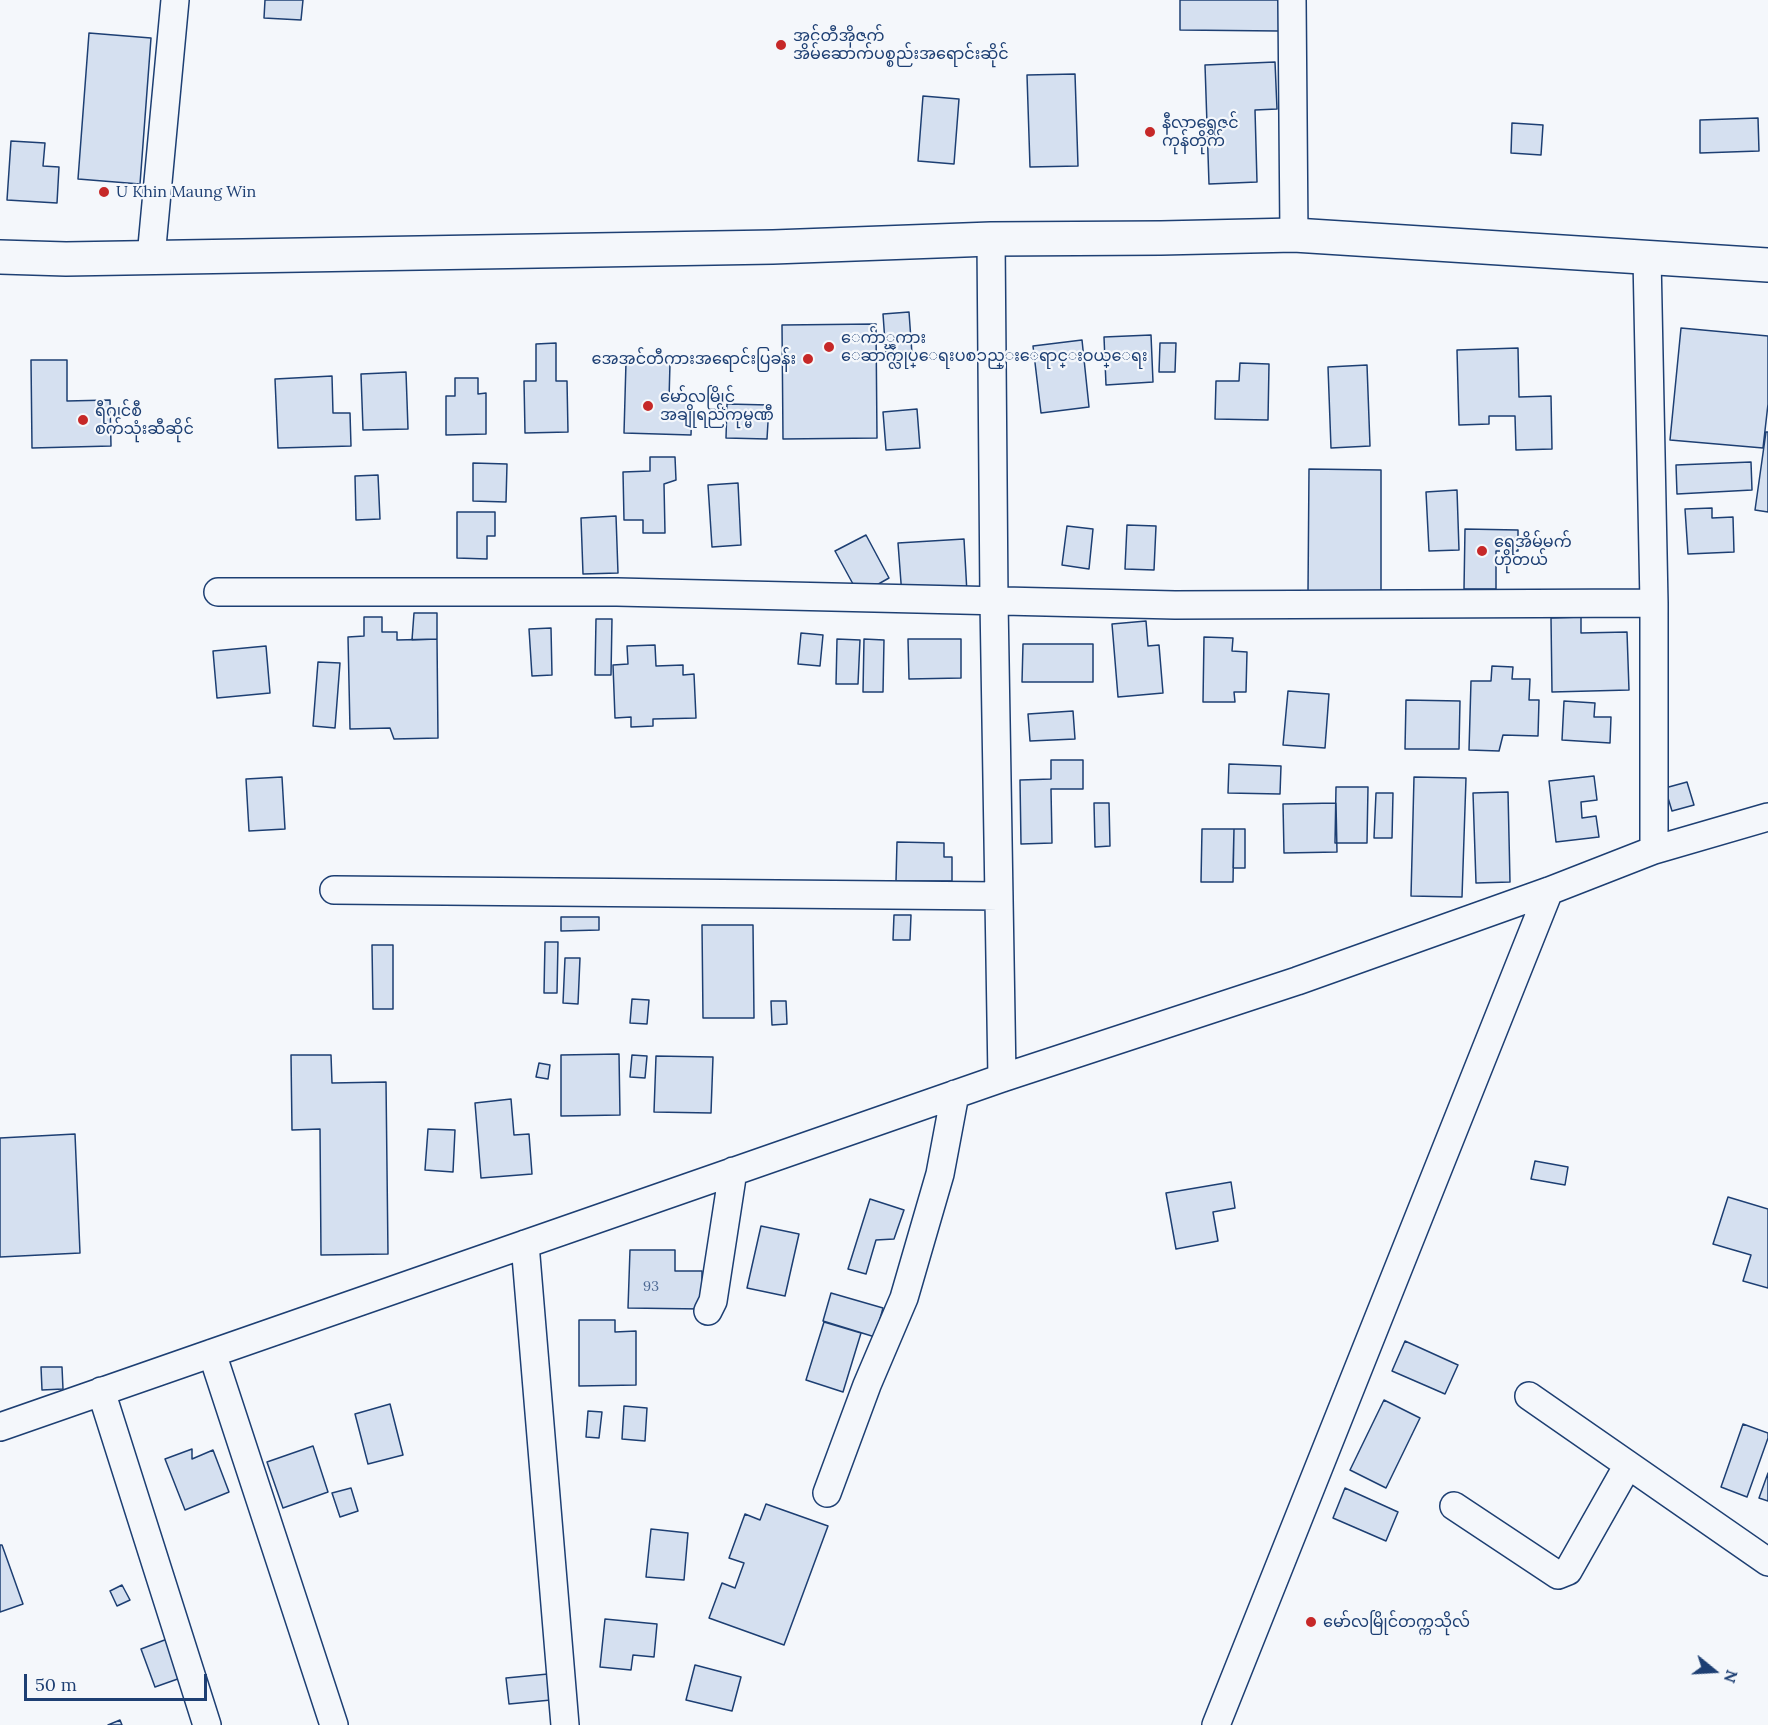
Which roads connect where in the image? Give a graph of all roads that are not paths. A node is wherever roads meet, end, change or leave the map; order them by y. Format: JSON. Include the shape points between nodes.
{"nodes":[{"id":1,"x":175,"y":0,"type":"edge"},
{"id":2,"x":1292,"y":0,"type":"edge"},
{"id":3,"x":1294,"y":235,"type":"junction"},
{"id":4,"x":991,"y":239,"type":"junction"},
{"id":5,"x":0,"y":257,"type":"edge"},
{"id":6,"x":152,"y":257,"type":"junction"},
{"id":7,"x":1647,"y":257,"type":"junction"},
{"id":8,"x":1768,"y":265,"type":"edge"},
{"id":9,"x":218,"y":592,"type":"dead end"},
{"id":10,"x":994,"y":601,"type":"junction"},
{"id":11,"x":1654,"y":603,"type":"junction"},
{"id":12,"x":1768,"y":817,"type":"edge"},
{"id":13,"x":1654,"y":850,"type":"junction"},
{"id":14,"x":334,"y":890,"type":"dead end"},
{"id":15,"x":1549,"y":891,"type":"junction"},
{"id":16,"x":999,"y":896,"type":"junction"},
{"id":17,"x":1002,"y":1078,"type":"junction"},
{"id":18,"x":955,"y":1094,"type":"junction"},
{"id":19,"x":733,"y":1171,"type":"junction"},
{"id":20,"x":525,"y":1244,"type":"junction"},
{"id":21,"x":708,"y":1311,"type":"dead end"},
{"id":22,"x":212,"y":1353,"type":"junction"},
{"id":23,"x":101,"y":1391,"type":"junction"},
{"id":24,"x":1529,"y":1396,"type":"dead end"},
{"id":25,"x":0,"y":1427,"type":"edge"},
{"id":26,"x":1628,"y":1465,"type":"junction"},
{"id":27,"x":827,"y":1493,"type":"dead end"},
{"id":28,"x":1454,"y":1506,"type":"dead end"},
{"id":29,"x":1768,"y":1562,"type":"edge"},
{"id":30,"x":207,"y":1725,"type":"edge"},
{"id":31,"x":334,"y":1725,"type":"edge"},
{"id":32,"x":566,"y":1725,"type":"edge"},
{"id":33,"x":1216,"y":1725,"type":"edge"}],
"edges":[{"from":1,"to":6,"type":"street"},
{"from":2,"to":3,"type":"street"},
{"from":3,"to":4,"type":"highway"},
{"from":3,"to":7,"type":"highway"},
{"from":4,"to":6,"type":"highway","via":[[773,248]]},
{"from":4,"to":10,"type":"street"},
{"from":5,"to":6,"type":"highway"},
{"from":7,"to":8,"type":"highway"},
{"from":7,"to":11,"type":"street"},
{"from":9,"to":10,"type":"street","via":[[617,592]]},
{"from":10,"to":11,"type":"street","via":[[1175,605]]},
{"from":10,"to":16,"type":"street"},
{"from":11,"to":13,"type":"street"},
{"from":12,"to":13,"type":"street"},
{"from":13,"to":15,"type":"street"},
{"from":14,"to":16,"type":"street"},
{"from":15,"to":17,"type":"street","via":[[1297,981]]},
{"from":15,"to":33,"type":"street"},
{"from":16,"to":17,"type":"street"},
{"from":17,"to":18,"type":"street"},
{"from":18,"to":19,"type":"street"},
{"from":18,"to":27,"type":"street","via":[[940,1174],[904,1298]]},
{"from":19,"to":20,"type":"street"},
{"from":19,"to":21,"type":"street","via":[[713,1301]]},
{"from":20,"to":22,"type":"street"},
{"from":20,"to":32,"type":"street"},
{"from":22,"to":23,"type":"street"},
{"from":22,"to":31,"type":"street"},
{"from":23,"to":25,"type":"street"},
{"from":23,"to":30,"type":"street"},
{"from":24,"to":26,"type":"street"},
{"from":26,"to":28,"type":"street","via":[[1568,1571],[1558,1575]]},
{"from":26,"to":29,"type":"street"}]}
